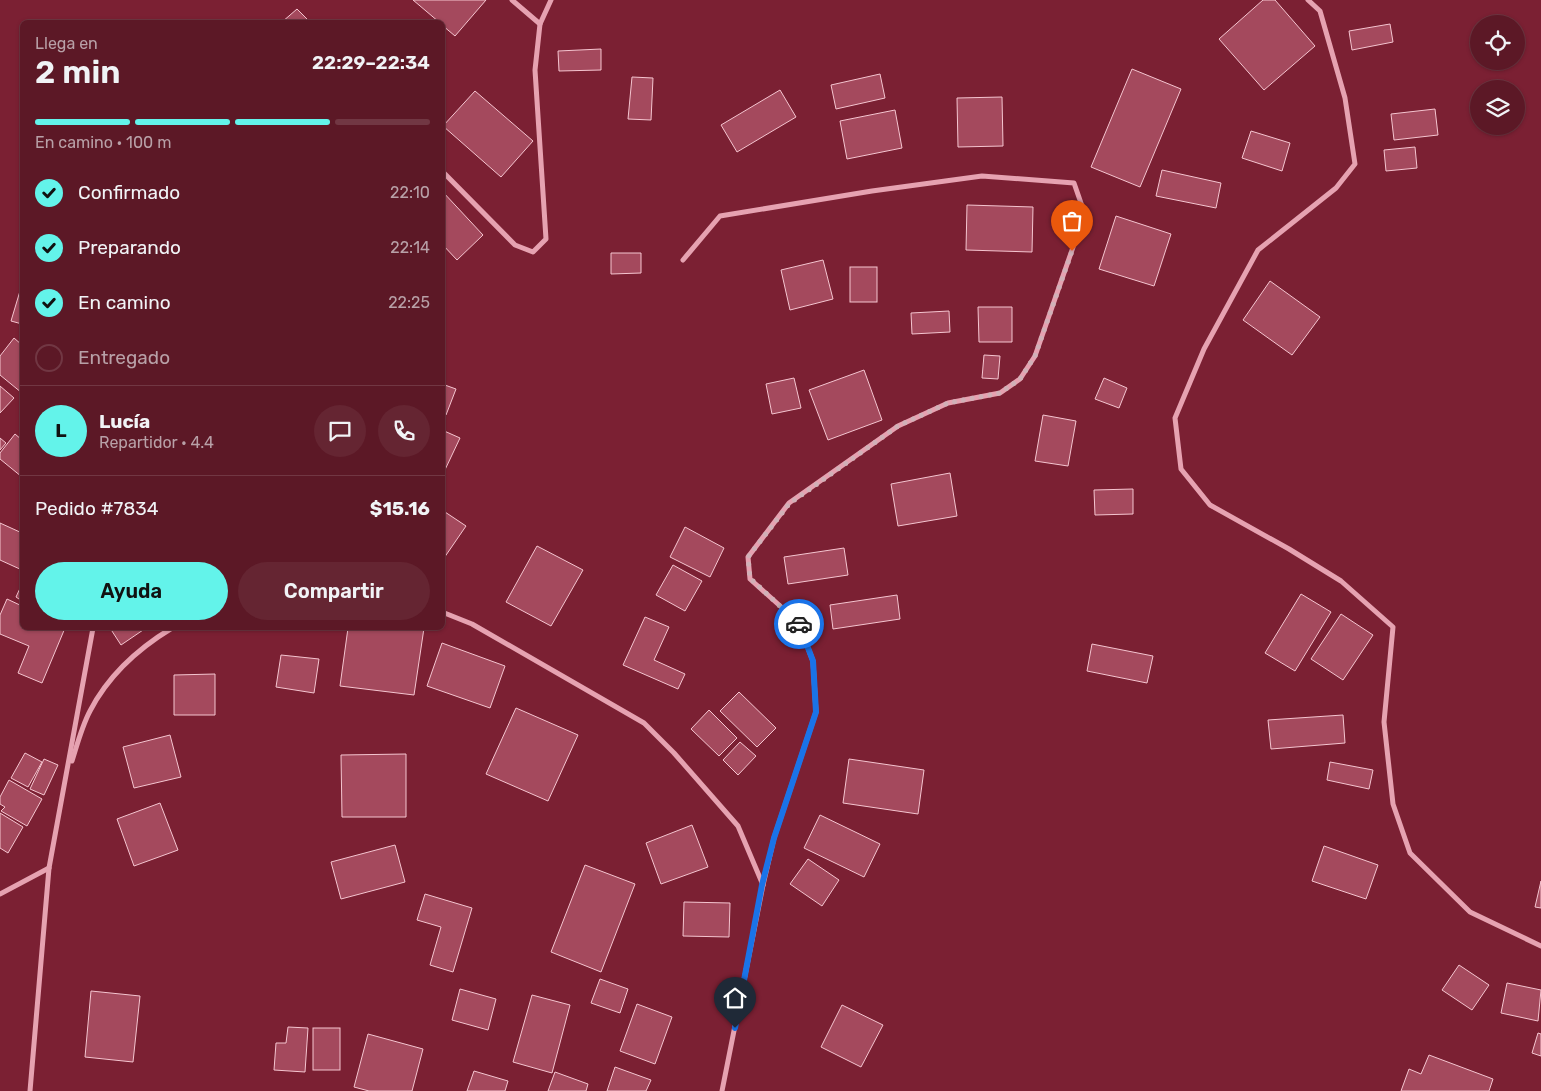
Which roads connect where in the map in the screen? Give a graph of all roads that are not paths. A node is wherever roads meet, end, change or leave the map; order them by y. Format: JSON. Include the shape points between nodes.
{"nodes":[{"id":1,"x":512,"y":0,"type":"edge"},
{"id":2,"x":551,"y":0,"type":"edge"},
{"id":3,"x":1308,"y":0,"type":"edge"},
{"id":4,"x":540,"y":24,"type":"junction"},
{"id":5,"x":445,"y":174,"type":"edge"},
{"id":6,"x":683,"y":260,"type":"dead end"},
{"id":7,"x":445,"y":613,"type":"edge"},
{"id":8,"x":93,"y":630,"type":"edge"},
{"id":9,"x":169,"y":630,"type":"edge"},
{"id":10,"x":66,"y":776,"type":"junction"},
{"id":11,"x":49,"y":868,"type":"junction"},
{"id":12,"x":762,"y":885,"type":"junction"},
{"id":13,"x":0,"y":894,"type":"edge"},
{"id":14,"x":1541,"y":946,"type":"edge"},
{"id":15,"x":30,"y":1091,"type":"edge"},
{"id":16,"x":722,"y":1091,"type":"edge"}],
"edges":[{"from":1,"to":4,"type":"street"},
{"from":2,"to":4,"type":"street"},
{"from":3,"to":14,"type":"street","via":[[1320,11],[1340,78],[1355,164],[1336,188],[1258,250],[1204,349],[1175,418],[1181,469],[1210,505],[1341,581],[1393,627],[1384,722],[1393,804],[1410,852],[1470,912]]},
{"from":4,"to":5,"type":"street","via":[[535,70],[546,239],[533,252],[515,244]]},
{"from":6,"to":12,"type":"street","via":[[720,216],[900,187],[982,176],[1074,183],[1082,206],[1078,233],[1035,356],[1020,379],[1000,393],[948,403],[898,426],[789,504],[748,557],[750,578],[798,622],[813,661],[816,712],[774,838]]},
{"from":7,"to":12,"type":"street","via":[[472,624],[644,723],[738,826]]},
{"from":8,"to":10,"type":"street"},
{"from":9,"to":10,"type":"street","via":[[148,643],[110,679],[89,711]]},
{"from":10,"to":11,"type":"street"},
{"from":11,"to":13,"type":"street"},
{"from":11,"to":15,"type":"street"},
{"from":12,"to":16,"type":"street"}]}
